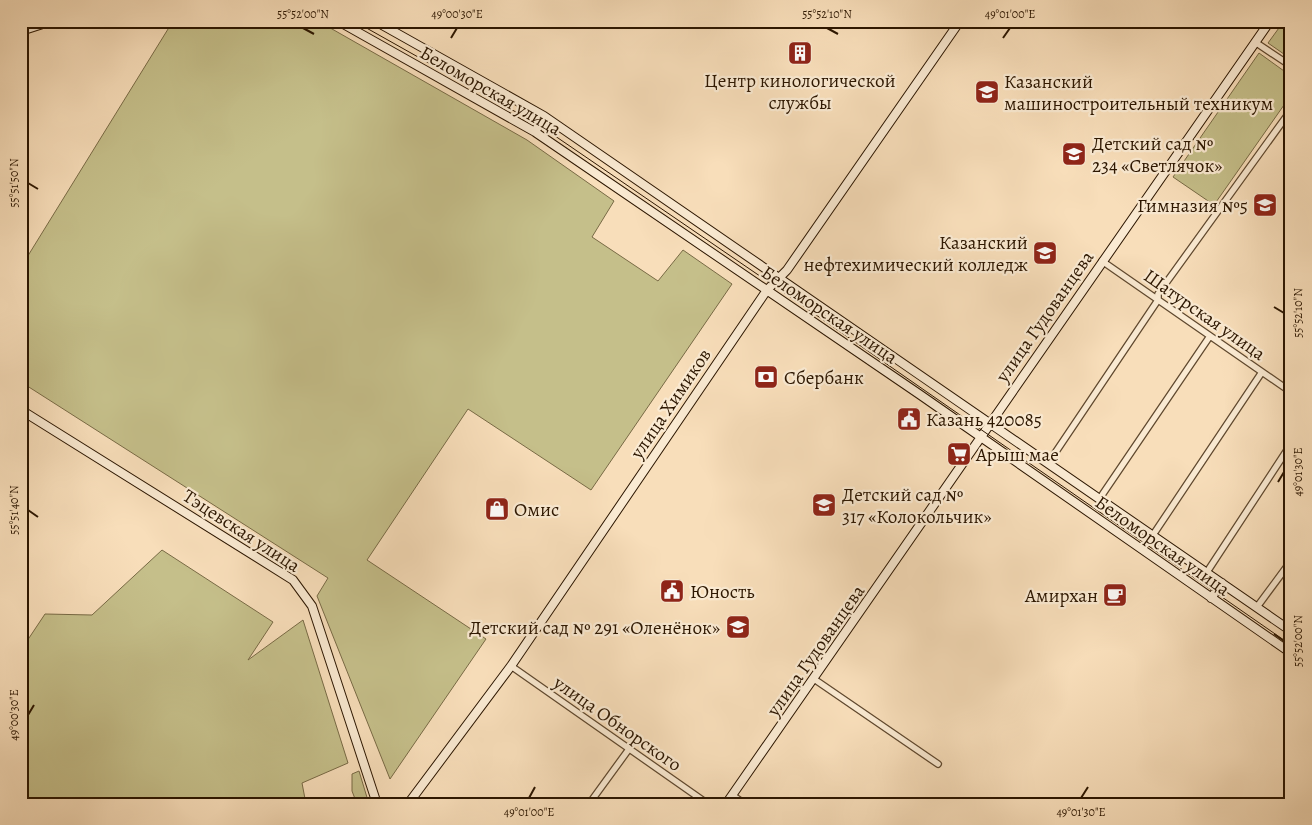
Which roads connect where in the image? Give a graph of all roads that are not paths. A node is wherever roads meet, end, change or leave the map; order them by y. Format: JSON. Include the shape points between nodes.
{"nodes":[{"id":1,"x":52,"y":21,"type":"edge"},
{"id":2,"x":338,"y":21,"type":"edge"},
{"id":3,"x":375,"y":21,"type":"edge"},
{"id":4,"x":960,"y":21,"type":"edge"},
{"id":5,"x":1270,"y":21,"type":"edge"},
{"id":6,"x":21,"y":31,"type":"edge"},
{"id":7,"x":1255,"y":42,"type":"junction"},
{"id":8,"x":1291,"y":66,"type":"edge"},
{"id":9,"x":1291,"y":110,"type":"edge"},
{"id":10,"x":544,"y":116,"type":"junction"},
{"id":11,"x":535,"y":132,"type":"junction"},
{"id":12,"x":1102,"y":261,"type":"junction"},
{"id":13,"x":781,"y":278,"type":"junction"},
{"id":14,"x":767,"y":290,"type":"junction"},
{"id":15,"x":1158,"y":300,"type":"junction"},
{"id":16,"x":1210,"y":336,"type":"junction"},
{"id":17,"x":1262,"y":372,"type":"junction"},
{"id":18,"x":1291,"y":392,"type":"edge"},
{"id":19,"x":21,"y":410,"type":"edge"},
{"id":20,"x":991,"y":423,"type":"junction"},
{"id":21,"x":980,"y":438,"type":"junction"},
{"id":22,"x":1291,"y":444,"type":"edge"},
{"id":23,"x":1049,"y":462,"type":"junction"},
{"id":24,"x":1100,"y":498,"type":"junction"},
{"id":25,"x":1153,"y":535,"type":"junction"},
{"id":26,"x":1291,"y":561,"type":"edge"},
{"id":27,"x":1207,"y":572,"type":"junction"},
{"id":28,"x":1222,"y":583,"type":"junction"},
{"id":29,"x":1212,"y":598,"type":"junction"},
{"id":30,"x":1257,"y":607,"type":"junction"},
{"id":31,"x":1291,"y":631,"type":"edge"},
{"id":32,"x":1291,"y":653,"type":"edge"},
{"id":33,"x":511,"y":666,"type":"junction"},
{"id":34,"x":814,"y":679,"type":"junction"},
{"id":35,"x":629,"y":749,"type":"junction"},
{"id":36,"x":938,"y":764,"type":"dead end"},
{"id":37,"x":732,"y":795,"type":"junction"},
{"id":38,"x":377,"y":804,"type":"edge"},
{"id":39,"x":408,"y":804,"type":"edge"},
{"id":40,"x":589,"y":804,"type":"edge"},
{"id":41,"x":708,"y":804,"type":"edge"},
{"id":42,"x":726,"y":804,"type":"edge"},
{"id":43,"x":745,"y":804,"type":"edge"}],
"edges":[{"from":1,"to":6,"type":"main road"},
{"from":2,"to":11,"type":"main road","name":"Беломорская улица"},
{"from":3,"to":10,"type":"main road","name":"Беломорская улица"},
{"from":4,"to":13,"type":"main road","name":"улица Химиков"},
{"from":5,"to":7,"type":"main road","name":"улица Гудованцева"},
{"from":7,"to":8,"type":"street"},
{"from":7,"to":12,"type":"main road","name":"улица Гудованцева"},
{"from":9,"to":15,"type":"street","via":[[1158,294]]},
{"from":10,"to":11,"type":"main road"},
{"from":10,"to":13,"type":"main road","name":"Беломорская улица"},
{"from":11,"to":14,"type":"main road","name":"Беломорская улица"},
{"from":12,"to":15,"type":"street","name":"Шатурская улица"},
{"from":12,"to":20,"type":"main road","name":"улица Гудованцева"},
{"from":13,"to":14,"type":"main road","name":"улица Химиков"},
{"from":13,"to":20,"type":"main road","name":"Беломорская улица"},
{"from":14,"to":21,"type":"main road","name":"Беломорская улица"},
{"from":14,"to":33,"type":"main road","name":"улица Химиков"},
{"from":15,"to":16,"type":"street","name":"Шатурская улица"},
{"from":15,"to":23,"type":"street"},
{"from":16,"to":17,"type":"street","name":"Шатурская улица"},
{"from":16,"to":24,"type":"street"},
{"from":17,"to":18,"type":"street","name":"Шатурская улица"},
{"from":17,"to":25,"type":"street"},
{"from":19,"to":38,"type":"main road","name":"Тэцевская улица","via":[[293,580],[312,606]]},
{"from":20,"to":21,"type":"main road","name":"улица Гудованцева"},
{"from":20,"to":23,"type":"main road","name":"Беломорская улица"},
{"from":21,"to":29,"type":"main road","name":"Беломорская улица"},
{"from":21,"to":34,"type":"main road","name":"улица Гудованцева"},
{"from":22,"to":27,"type":"street"},
{"from":23,"to":24,"type":"main road","name":"Беломорская улица"},
{"from":24,"to":25,"type":"main road","name":"Беломорская улица"},
{"from":25,"to":27,"type":"main road","name":"Беломорская улица"},
{"from":26,"to":30,"type":"street"},
{"from":27,"to":28,"type":"main road","name":"Беломорская улица"},
{"from":28,"to":29,"type":"main road"},
{"from":28,"to":30,"type":"main road","name":"Беломорская улица"},
{"from":29,"to":32,"type":"main road","name":"Беломорская улица"},
{"from":30,"to":31,"type":"main road","name":"Беломорская улица"},
{"from":33,"to":35,"type":"street","name":"улица Обнорского"},
{"from":33,"to":39,"type":"main road","name":"улица Химиков"},
{"from":34,"to":36,"type":"street"},
{"from":34,"to":37,"type":"main road","name":"улица Гудованцева"},
{"from":35,"to":40,"type":"street"},
{"from":35,"to":41,"type":"street","name":"улица Обнорского"},
{"from":37,"to":42,"type":"main road","name":"улица Гудованцева"},
{"from":37,"to":43,"type":"street"}]}
